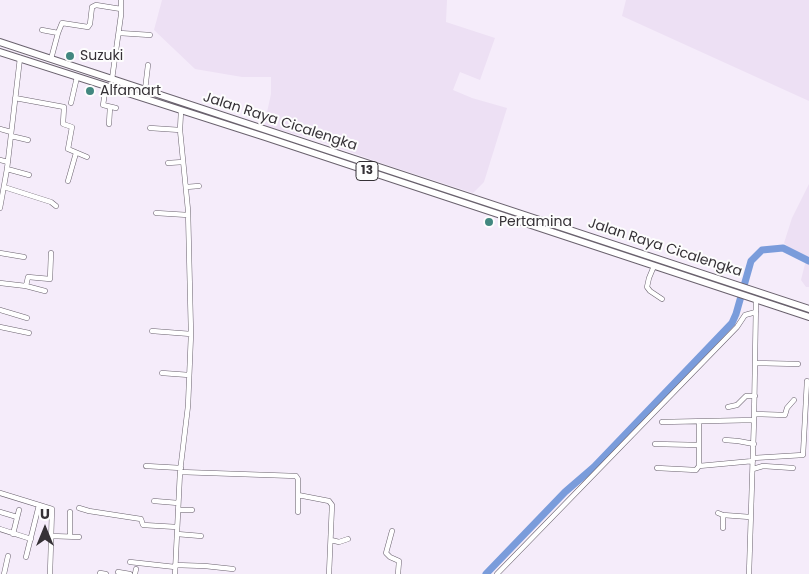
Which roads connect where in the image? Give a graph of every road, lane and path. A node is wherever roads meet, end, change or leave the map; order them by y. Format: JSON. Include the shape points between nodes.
{"nodes":[{"id":1,"x":121,"y":0,"type":"edge"},
{"id":2,"x":121,"y":9,"type":"junction"},
{"id":3,"x":42,"y":30,"type":"dead end"},
{"id":4,"x":58,"y":33,"type":"junction"},
{"id":5,"x":119,"y":33,"type":"junction"},
{"id":6,"x":150,"y":34,"type":"dead end"},
{"id":7,"x":0,"y":42,"type":"edge"},
{"id":8,"x":0,"y":52,"type":"edge"},
{"id":9,"x":20,"y":58,"type":"junction"},
{"id":10,"x":51,"y":59,"type":"junction"},
{"id":11,"x":148,"y":65,"type":"dead end"},
{"id":12,"x":76,"y":77,"type":"junction"},
{"id":13,"x":112,"y":79,"type":"junction"},
{"id":14,"x":106,"y":86,"type":"junction"},
{"id":15,"x":136,"y":87,"type":"junction"},
{"id":16,"x":145,"y":90,"type":"junction"},
{"id":17,"x":133,"y":96,"type":"junction"},
{"id":18,"x":15,"y":98,"type":"junction"},
{"id":19,"x":71,"y":103,"type":"dead end"},
{"id":20,"x":110,"y":107,"type":"junction"},
{"id":21,"x":116,"y":108,"type":"dead end"},
{"id":22,"x":181,"y":111,"type":"junction"},
{"id":23,"x":108,"y":124,"type":"dead end"},
{"id":24,"x":150,"y":128,"type":"dead end"},
{"id":25,"x":0,"y":129,"type":"edge"},
{"id":26,"x":180,"y":130,"type":"junction"},
{"id":27,"x":11,"y":134,"type":"junction"},
{"id":28,"x":28,"y":140,"type":"dead end"},
{"id":29,"x":76,"y":153,"type":"junction"},
{"id":30,"x":87,"y":157,"type":"dead end"},
{"id":31,"x":0,"y":160,"type":"edge"},
{"id":32,"x":8,"y":162,"type":"junction"},
{"id":33,"x":183,"y":162,"type":"junction"},
{"id":34,"x":168,"y":163,"type":"dead end"},
{"id":35,"x":7,"y":169,"type":"junction"},
{"id":36,"x":0,"y":173,"type":"edge"},
{"id":37,"x":6,"y":175,"type":"junction"},
{"id":38,"x":29,"y":175,"type":"dead end"},
{"id":39,"x":68,"y":181,"type":"dead end"},
{"id":40,"x":199,"y":186,"type":"dead end"},
{"id":41,"x":186,"y":187,"type":"junction"},
{"id":42,"x":2,"y":190,"type":"edge"},
{"id":43,"x":56,"y":206,"type":"dead end"},
{"id":44,"x":0,"y":208,"type":"edge"},
{"id":45,"x":156,"y":212,"type":"dead end"},
{"id":46,"x":188,"y":215,"type":"junction"},
{"id":47,"x":0,"y":253,"type":"edge"},
{"id":48,"x":52,"y":253,"type":"dead end"},
{"id":49,"x":24,"y":257,"type":"dead end"},
{"id":50,"x":654,"y":266,"type":"junction"},
{"id":51,"x":0,"y":283,"type":"edge"},
{"id":52,"x":26,"y":286,"type":"junction"},
{"id":53,"x":45,"y":291,"type":"dead end"},
{"id":54,"x":662,"y":299,"type":"dead end"},
{"id":55,"x":756,"y":300,"type":"junction"},
{"id":56,"x":809,"y":309,"type":"edge"},
{"id":57,"x":0,"y":310,"type":"edge"},
{"id":58,"x":756,"y":312,"type":"junction"},
{"id":59,"x":809,"y":317,"type":"edge"},
{"id":60,"x":26,"y":318,"type":"dead end"},
{"id":61,"x":0,"y":327,"type":"edge"},
{"id":62,"x":152,"y":331,"type":"dead end"},
{"id":63,"x":29,"y":332,"type":"dead end"},
{"id":64,"x":191,"y":334,"type":"junction"},
{"id":65,"x":755,"y":363,"type":"junction"},
{"id":66,"x":798,"y":364,"type":"dead end"},
{"id":67,"x":162,"y":373,"type":"dead end"},
{"id":68,"x":189,"y":375,"type":"junction"},
{"id":69,"x":801,"y":381,"type":"dead end"},
{"id":70,"x":808,"y":381,"type":"edge"},
{"id":71,"x":755,"y":396,"type":"junction"},
{"id":72,"x":794,"y":400,"type":"dead end"},
{"id":73,"x":728,"y":407,"type":"dead end"},
{"id":74,"x":755,"y":417,"type":"junction"},
{"id":75,"x":662,"y":422,"type":"dead end"},
{"id":76,"x":699,"y":422,"type":"junction"},
{"id":77,"x":724,"y":440,"type":"dead end"},
{"id":78,"x":655,"y":444,"type":"dead end"},
{"id":79,"x":754,"y":444,"type":"junction"},
{"id":80,"x":699,"y":445,"type":"junction"},
{"id":81,"x":753,"y":459,"type":"junction"},
{"id":82,"x":146,"y":466,"type":"dead end"},
{"id":83,"x":699,"y":466,"type":"junction"},
{"id":84,"x":657,"y":468,"type":"dead end"},
{"id":85,"x":753,"y":468,"type":"junction"},
{"id":86,"x":793,"y":468,"type":"dead end"},
{"id":87,"x":181,"y":470,"type":"junction"},
{"id":88,"x":0,"y":493,"type":"edge"},
{"id":89,"x":298,"y":495,"type":"junction"},
{"id":90,"x":154,"y":501,"type":"dead end"},
{"id":91,"x":178,"y":503,"type":"junction"},
{"id":92,"x":39,"y":505,"type":"junction"},
{"id":93,"x":79,"y":508,"type":"dead end"},
{"id":94,"x":19,"y":510,"type":"dead end"},
{"id":95,"x":178,"y":510,"type":"junction"},
{"id":96,"x":192,"y":510,"type":"dead end"},
{"id":97,"x":0,"y":512,"type":"edge"},
{"id":98,"x":70,"y":512,"type":"dead end"},
{"id":99,"x":298,"y":512,"type":"dead end"},
{"id":100,"x":17,"y":517,"type":"junction"},
{"id":101,"x":750,"y":517,"type":"junction"},
{"id":102,"x":177,"y":527,"type":"junction"},
{"id":103,"x":723,"y":528,"type":"dead end"},
{"id":104,"x":0,"y":529,"type":"edge"},
{"id":105,"x":392,"y":531,"type":"dead end"},
{"id":106,"x":13,"y":534,"type":"junction"},
{"id":107,"x":177,"y":534,"type":"junction"},
{"id":108,"x":51,"y":536,"type":"junction"},
{"id":109,"x":70,"y":536,"type":"junction"},
{"id":110,"x":201,"y":536,"type":"dead end"},
{"id":111,"x":79,"y":537,"type":"dead end"},
{"id":112,"x":31,"y":539,"type":"junction"},
{"id":113,"x":348,"y":539,"type":"dead end"},
{"id":114,"x":331,"y":540,"type":"junction"},
{"id":115,"x":26,"y":557,"type":"dead end"},
{"id":116,"x":0,"y":558,"type":"edge"},
{"id":117,"x":130,"y":562,"type":"dead end"},
{"id":118,"x":175,"y":566,"type":"junction"},
{"id":119,"x":233,"y":569,"type":"dead end"},
{"id":120,"x":3,"y":572,"type":"edge"},
{"id":121,"x":118,"y":572,"type":"dead end"},
{"id":122,"x":100,"y":573,"type":"edge"},
{"id":123,"x":50,"y":574,"type":"edge"},
{"id":124,"x":106,"y":574,"type":"edge"},
{"id":125,"x":130,"y":574,"type":"edge"},
{"id":126,"x":175,"y":574,"type":"edge"},
{"id":127,"x":329,"y":574,"type":"edge"},
{"id":128,"x":398,"y":574,"type":"edge"},
{"id":129,"x":497,"y":574,"type":"edge"},
{"id":130,"x":749,"y":574,"type":"edge"}],
"edges":[{"from":1,"to":2,"type":"street"},
{"from":2,"to":4,"type":"street","via":[[94,6],[89,26],[64,22]]},
{"from":2,"to":5,"type":"street"},
{"from":3,"to":4,"type":"street"},
{"from":4,"to":10,"type":"street"},
{"from":5,"to":6,"type":"street"},
{"from":5,"to":13,"type":"street"},
{"from":7,"to":10,"type":"highway","name":"Jalan Raya Cicalengka","number":"13"},
{"from":8,"to":9,"type":"highway","name":"Jalan Raya Cicalengka","number":"13"},
{"from":9,"to":12,"type":"highway","name":"Jalan Raya Cicalengka","number":"13"},
{"from":9,"to":18,"type":"street"},
{"from":10,"to":13,"type":"highway","name":"Jalan Raya Cicalengka","number":"13"},
{"from":11,"to":16,"type":"street"},
{"from":12,"to":14,"type":"highway","name":"Jalan Raya Cicalengka","number":"13"},
{"from":12,"to":19,"type":"street"},
{"from":13,"to":15,"type":"highway","name":"Jalan Raya Cicalengka","number":"13"},
{"from":14,"to":17,"type":"highway","name":"Jalan Raya Cicalengka","number":"13"},
{"from":14,"to":20,"type":"street","via":[[103,105]]},
{"from":15,"to":16,"type":"highway","name":"Jalan Raya Cicalengka","number":"13"},
{"from":15,"to":17,"type":"highway"},
{"from":16,"to":56,"type":"highway","name":"Jalan Raya Cicalengka","number":"13"},
{"from":17,"to":22,"type":"highway","name":"Jalan Raya Cicalengka","number":"13"},
{"from":18,"to":27,"type":"street"},
{"from":18,"to":29,"type":"street","via":[[64,107],[63,124],[72,127],[68,149]]},
{"from":20,"to":21,"type":"street"},
{"from":20,"to":23,"type":"street"},
{"from":22,"to":26,"type":"street"},
{"from":22,"to":50,"type":"highway","name":"Jalan Raya Cicalengka","number":"13"},
{"from":24,"to":26,"type":"street"},
{"from":25,"to":27,"type":"street"},
{"from":26,"to":33,"type":"street"},
{"from":27,"to":28,"type":"street"},
{"from":27,"to":32,"type":"street"},
{"from":29,"to":30,"type":"street"},
{"from":29,"to":39,"type":"street"},
{"from":31,"to":32,"type":"street"},
{"from":32,"to":35,"type":"street"},
{"from":33,"to":34,"type":"street"},
{"from":33,"to":41,"type":"street"},
{"from":35,"to":37,"type":"street"},
{"from":35,"to":38,"type":"street"},
{"from":36,"to":37,"type":"street"},
{"from":37,"to":42,"type":"street"},
{"from":40,"to":41,"type":"street"},
{"from":41,"to":46,"type":"street"},
{"from":42,"to":43,"type":"street","via":[[52,202]]},
{"from":42,"to":44,"type":"street"},
{"from":45,"to":46,"type":"street"},
{"from":46,"to":64,"type":"street"},
{"from":47,"to":49,"type":"street"},
{"from":48,"to":52,"type":"street","via":[[50,279],[28,277]]},
{"from":50,"to":54,"type":"street","via":[[647,287]]},
{"from":50,"to":55,"type":"highway","name":"Jalan Raya Cicalengka","number":"13"},
{"from":51,"to":52,"type":"street"},
{"from":52,"to":53,"type":"street"},
{"from":55,"to":58,"type":"street"},
{"from":55,"to":59,"type":"highway","name":"Jalan Raya Cicalengka","number":"13"},
{"from":57,"to":60,"type":"street"},
{"from":58,"to":65,"type":"street"},
{"from":58,"to":129,"type":"street","via":[[745,315]]},
{"from":61,"to":63,"type":"street"},
{"from":62,"to":64,"type":"street"},
{"from":64,"to":68,"type":"street"},
{"from":65,"to":66,"type":"street"},
{"from":65,"to":71,"type":"street"},
{"from":67,"to":68,"type":"street"},
{"from":68,"to":87,"type":"street"},
{"from":69,"to":70,"type":"street"},
{"from":70,"to":81,"type":"street","via":[[803,455]]},
{"from":71,"to":73,"type":"street","via":[[746,396],[737,405]]},
{"from":71,"to":74,"type":"street"},
{"from":72,"to":74,"type":"street","via":[[785,415]]},
{"from":74,"to":76,"type":"street"},
{"from":74,"to":79,"type":"street"},
{"from":75,"to":76,"type":"street"},
{"from":76,"to":80,"type":"street"},
{"from":77,"to":79,"type":"street"},
{"from":78,"to":80,"type":"street"},
{"from":79,"to":81,"type":"street"},
{"from":80,"to":83,"type":"street"},
{"from":81,"to":83,"type":"street"},
{"from":81,"to":85,"type":"street"},
{"from":82,"to":87,"type":"street"},
{"from":83,"to":84,"type":"street","via":[[696,470]]},
{"from":85,"to":86,"type":"street"},
{"from":85,"to":101,"type":"street"},
{"from":87,"to":89,"type":"street","via":[[296,476]]},
{"from":87,"to":91,"type":"street"},
{"from":88,"to":92,"type":"street"},
{"from":89,"to":99,"type":"street"},
{"from":89,"to":114,"type":"street","via":[[329,501],[332,507]]},
{"from":90,"to":91,"type":"street"},
{"from":91,"to":95,"type":"street"},
{"from":92,"to":108,"type":"street","via":[[52,509]]},
{"from":92,"to":112,"type":"street"},
{"from":93,"to":102,"type":"street","via":[[141,519],[142,525]]},
{"from":94,"to":100,"type":"street"},
{"from":95,"to":96,"type":"street"},
{"from":95,"to":102,"type":"street"},
{"from":97,"to":100,"type":"street"},
{"from":98,"to":109,"type":"street"},
{"from":100,"to":106,"type":"street"},
{"from":101,"to":103,"type":"street","via":[[720,514]]},
{"from":101,"to":130,"type":"street"},
{"from":102,"to":107,"type":"street"},
{"from":104,"to":106,"type":"street"},
{"from":105,"to":128,"type":"street","via":[[386,553],[399,561]]},
{"from":106,"to":112,"type":"street"},
{"from":107,"to":110,"type":"street"},
{"from":107,"to":118,"type":"street"},
{"from":108,"to":109,"type":"street"},
{"from":108,"to":123,"type":"street"},
{"from":109,"to":111,"type":"street"},
{"from":112,"to":115,"type":"street"},
{"from":113,"to":114,"type":"street"},
{"from":114,"to":127,"type":"street"},
{"from":116,"to":120,"type":"street","via":[[7,558]]},
{"from":117,"to":118,"type":"street"},
{"from":118,"to":119,"type":"street"},
{"from":118,"to":126,"type":"street"},
{"from":121,"to":125,"type":"street"},
{"from":122,"to":124,"type":"street"}]}
